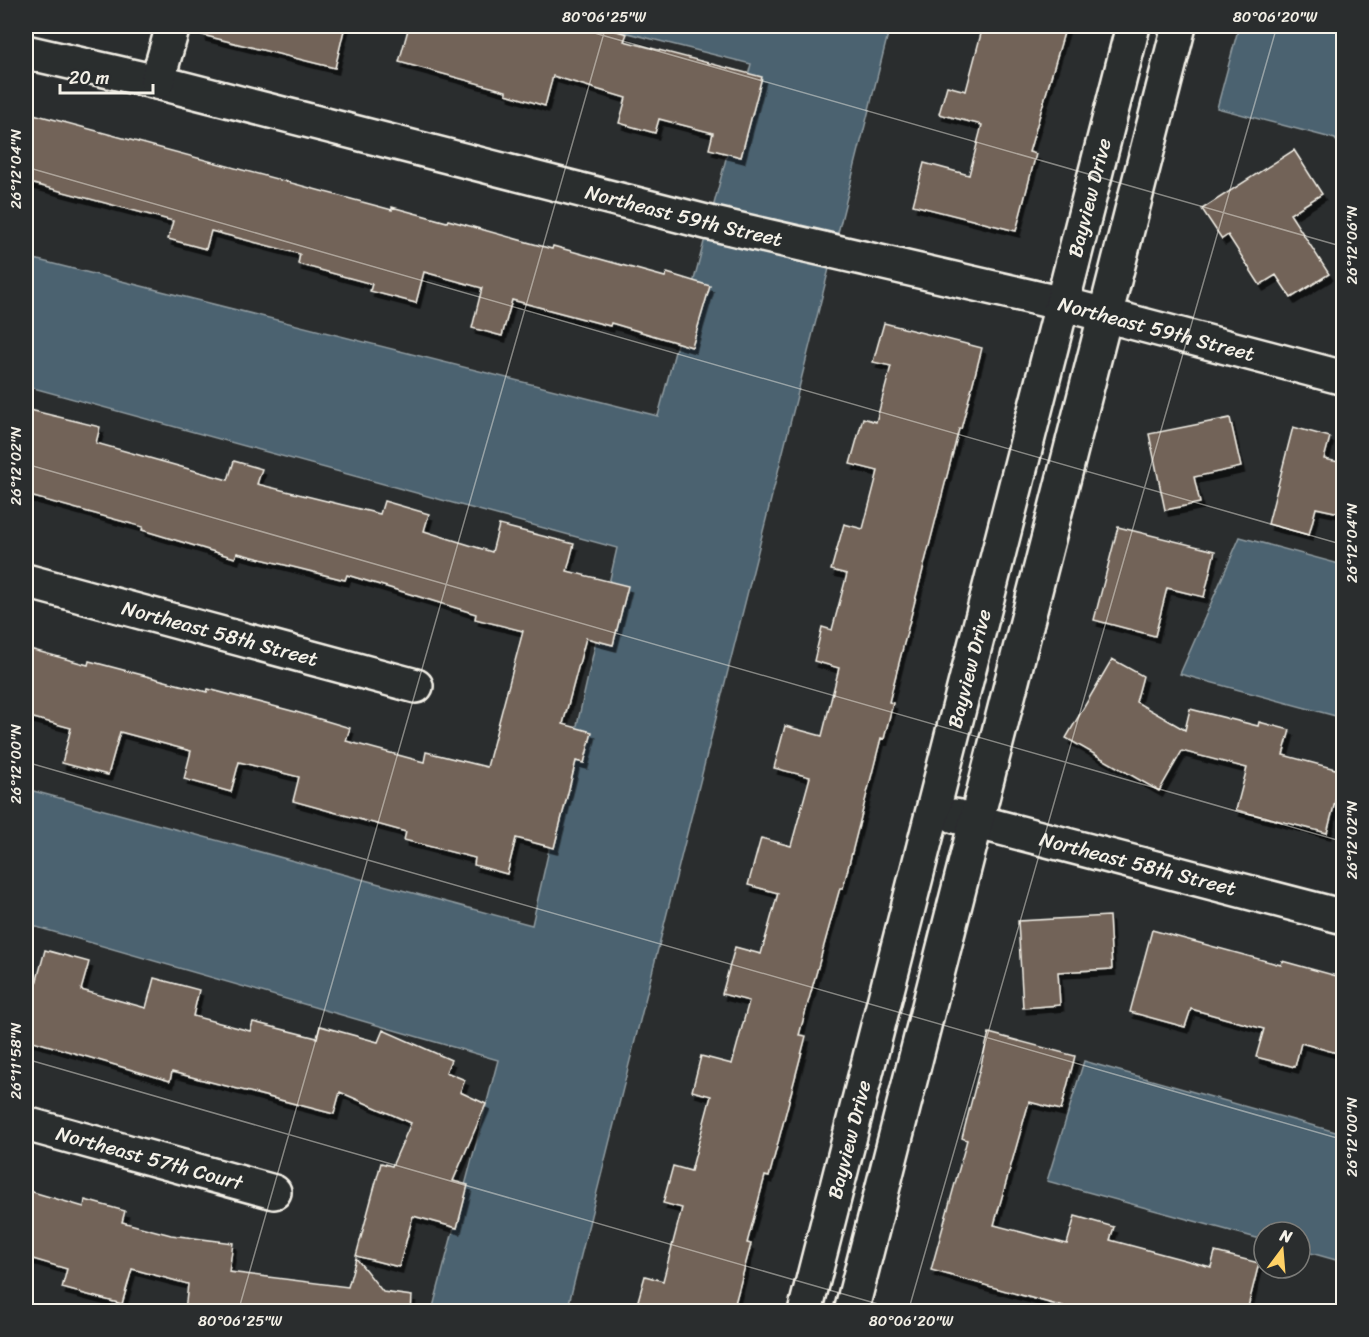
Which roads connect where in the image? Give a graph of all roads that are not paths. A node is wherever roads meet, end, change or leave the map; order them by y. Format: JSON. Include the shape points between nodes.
{"nodes":[{"id":1,"x":172,"y":26,"type":"edge"},
{"id":2,"x":1133,"y":26,"type":"edge"},
{"id":3,"x":1179,"y":26,"type":"edge"},
{"id":4,"x":26,"y":52,"type":"edge"},
{"id":5,"x":1122,"y":69,"type":"junction"},
{"id":6,"x":1165,"y":79,"type":"junction"},
{"id":7,"x":157,"y":82,"type":"junction"},
{"id":8,"x":1062,"y":304,"type":"junction"},
{"id":9,"x":1105,"y":314,"type":"junction"},
{"id":10,"x":1344,"y":378,"type":"edge"},
{"id":11,"x":1001,"y":544,"type":"junction"},
{"id":12,"x":1043,"y":556,"type":"junction"},
{"id":13,"x":26,"y":581,"type":"edge"},
{"id":14,"x":416,"y":686,"type":"dead end"},
{"id":15,"x":933,"y":810,"type":"junction"},
{"id":16,"x":976,"y":821,"type":"junction"},
{"id":17,"x":1344,"y":917,"type":"edge"},
{"id":18,"x":877,"y":1031,"type":"junction"},
{"id":19,"x":919,"y":1043,"type":"junction"},
{"id":20,"x":26,"y":1124,"type":"edge"},
{"id":21,"x":274,"y":1192,"type":"dead end"},
{"id":22,"x":809,"y":1311,"type":"edge"},
{"id":23,"x":850,"y":1311,"type":"edge"}],
"edges":[{"from":1,"to":7,"type":"street"},
{"from":2,"to":5,"type":"street","name":"Bayview Drive"},
{"from":3,"to":6,"type":"street"},
{"from":4,"to":7,"type":"street","name":"Northeast 59th Street"},
{"from":5,"to":6,"type":"street"},
{"from":5,"to":8,"type":"street","name":"Bayview Drive"},
{"from":6,"to":9,"type":"street"},
{"from":7,"to":8,"type":"street","name":"Northeast 59th Street","via":[[710,223]]},
{"from":8,"to":9,"type":"street","name":"Northeast 59th Street"},
{"from":8,"to":11,"type":"street","name":"Bayview Drive"},
{"from":9,"to":10,"type":"street","name":"Northeast 59th Street"},
{"from":9,"to":12,"type":"street"},
{"from":11,"to":12,"type":"street"},
{"from":11,"to":15,"type":"street","name":"Bayview Drive"},
{"from":12,"to":16,"type":"street"},
{"from":13,"to":14,"type":"street","name":"Northeast 58th Street"},
{"from":15,"to":16,"type":"street","name":"Northeast 58th Street"},
{"from":15,"to":18,"type":"street","name":"Bayview Drive"},
{"from":16,"to":17,"type":"street","name":"Northeast 58th Street"},
{"from":16,"to":19,"type":"street"},
{"from":18,"to":19,"type":"street"},
{"from":18,"to":22,"type":"street","name":"Bayview Drive"},
{"from":19,"to":23,"type":"street"},
{"from":20,"to":21,"type":"street","name":"Northeast 57th Court"}]}
